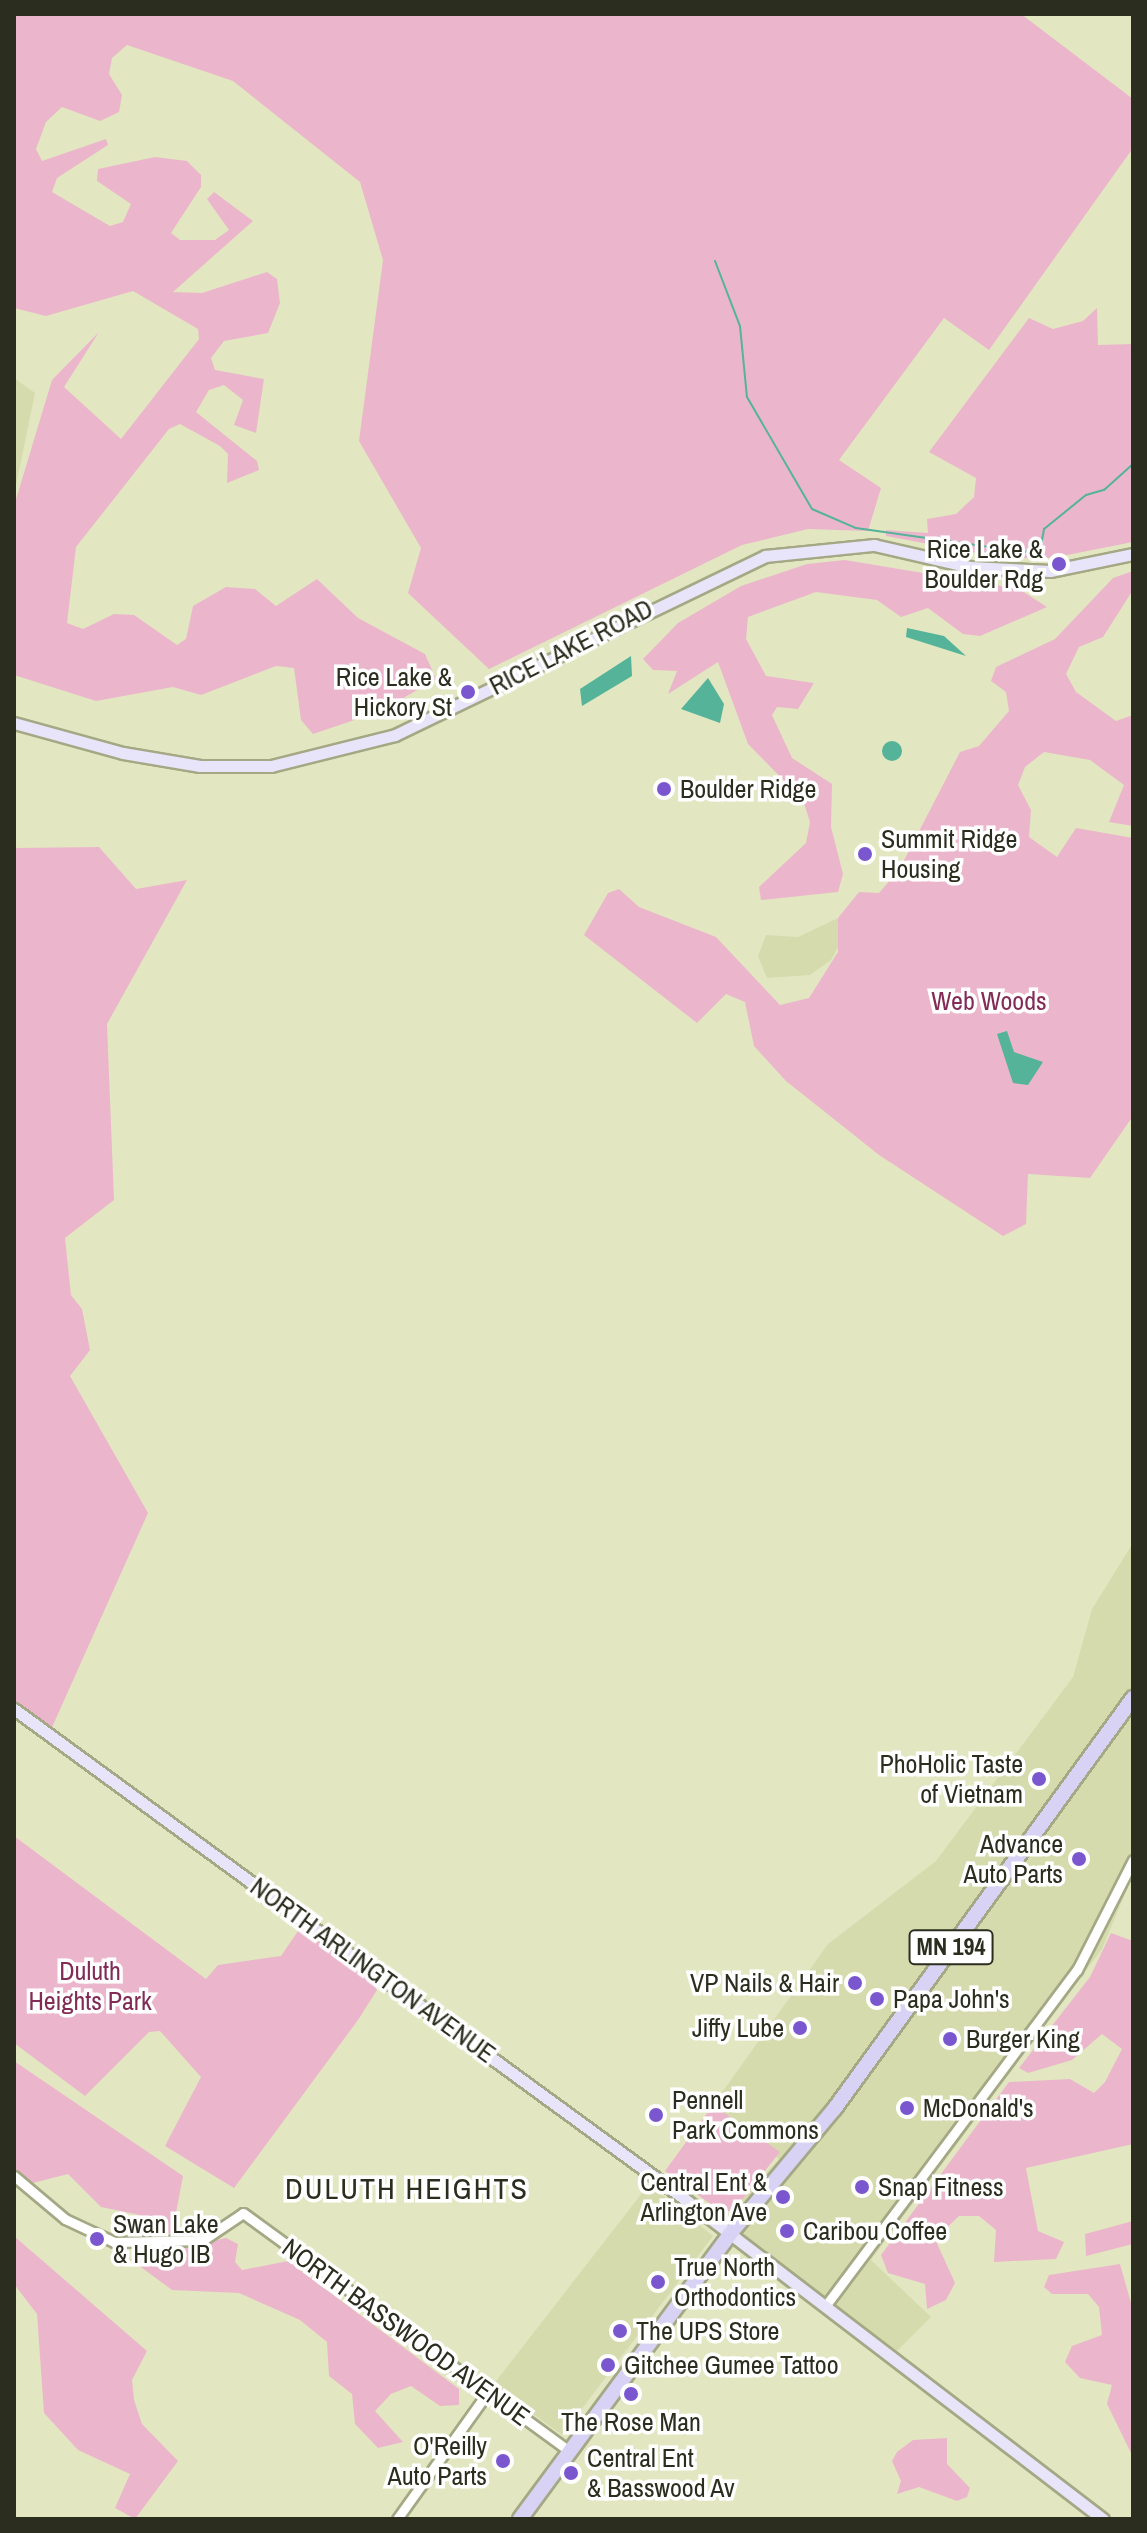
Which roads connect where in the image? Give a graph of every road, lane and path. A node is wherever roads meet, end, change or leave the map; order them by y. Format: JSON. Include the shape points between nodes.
{"nodes":[{"id":1,"x":1133,"y":554,"type":"edge"},
{"id":2,"x":14,"y":723,"type":"edge"},
{"id":3,"x":1133,"y":1698,"type":"edge"},
{"id":4,"x":14,"y":1709,"type":"edge"},
{"id":5,"x":1133,"y":1860,"type":"edge"},
{"id":6,"x":14,"y":2176,"type":"edge"},
{"id":7,"x":730,"y":2234,"type":"junction"},
{"id":8,"x":826,"y":2305,"type":"junction"},
{"id":9,"x":488,"y":2392,"type":"junction"},
{"id":10,"x":569,"y":2451,"type":"junction"},
{"id":11,"x":397,"y":2519,"type":"edge"},
{"id":12,"x":520,"y":2519,"type":"edge"},
{"id":13,"x":1103,"y":2519,"type":"edge"}],
"edges":[{"from":1,"to":2,"type":"main road","name":"RICE LAKE ROAD","via":[[1050,571],[970,567],[874,545],[765,556],[395,735],[271,766],[200,766],[123,753]]},
{"from":3,"to":7,"type":"highway","number":"MN 194","via":[[825,2121]]},
{"from":4,"to":7,"type":"main road","name":"NORTH ARLINGTON AVENUE"},
{"from":5,"to":8,"type":"street","via":[[1077,1970]]},
{"from":6,"to":9,"type":"street","name":"NORTH BASSWOOD AVENUE","via":[[65,2219],[114,2242],[203,2240],[243,2213]]},
{"from":7,"to":8,"type":"main road","name":"NORTH ARLINGTON AVENUE"},
{"from":7,"to":10,"type":"highway","number":"MN 194"},
{"from":8,"to":13,"type":"main road","name":"NORTH ARLINGTON AVENUE"},
{"from":9,"to":10,"type":"street","name":"NORTH BASSWOOD AVENUE"},
{"from":9,"to":11,"type":"street"},
{"from":10,"to":12,"type":"highway","number":"MN 194"}]}
